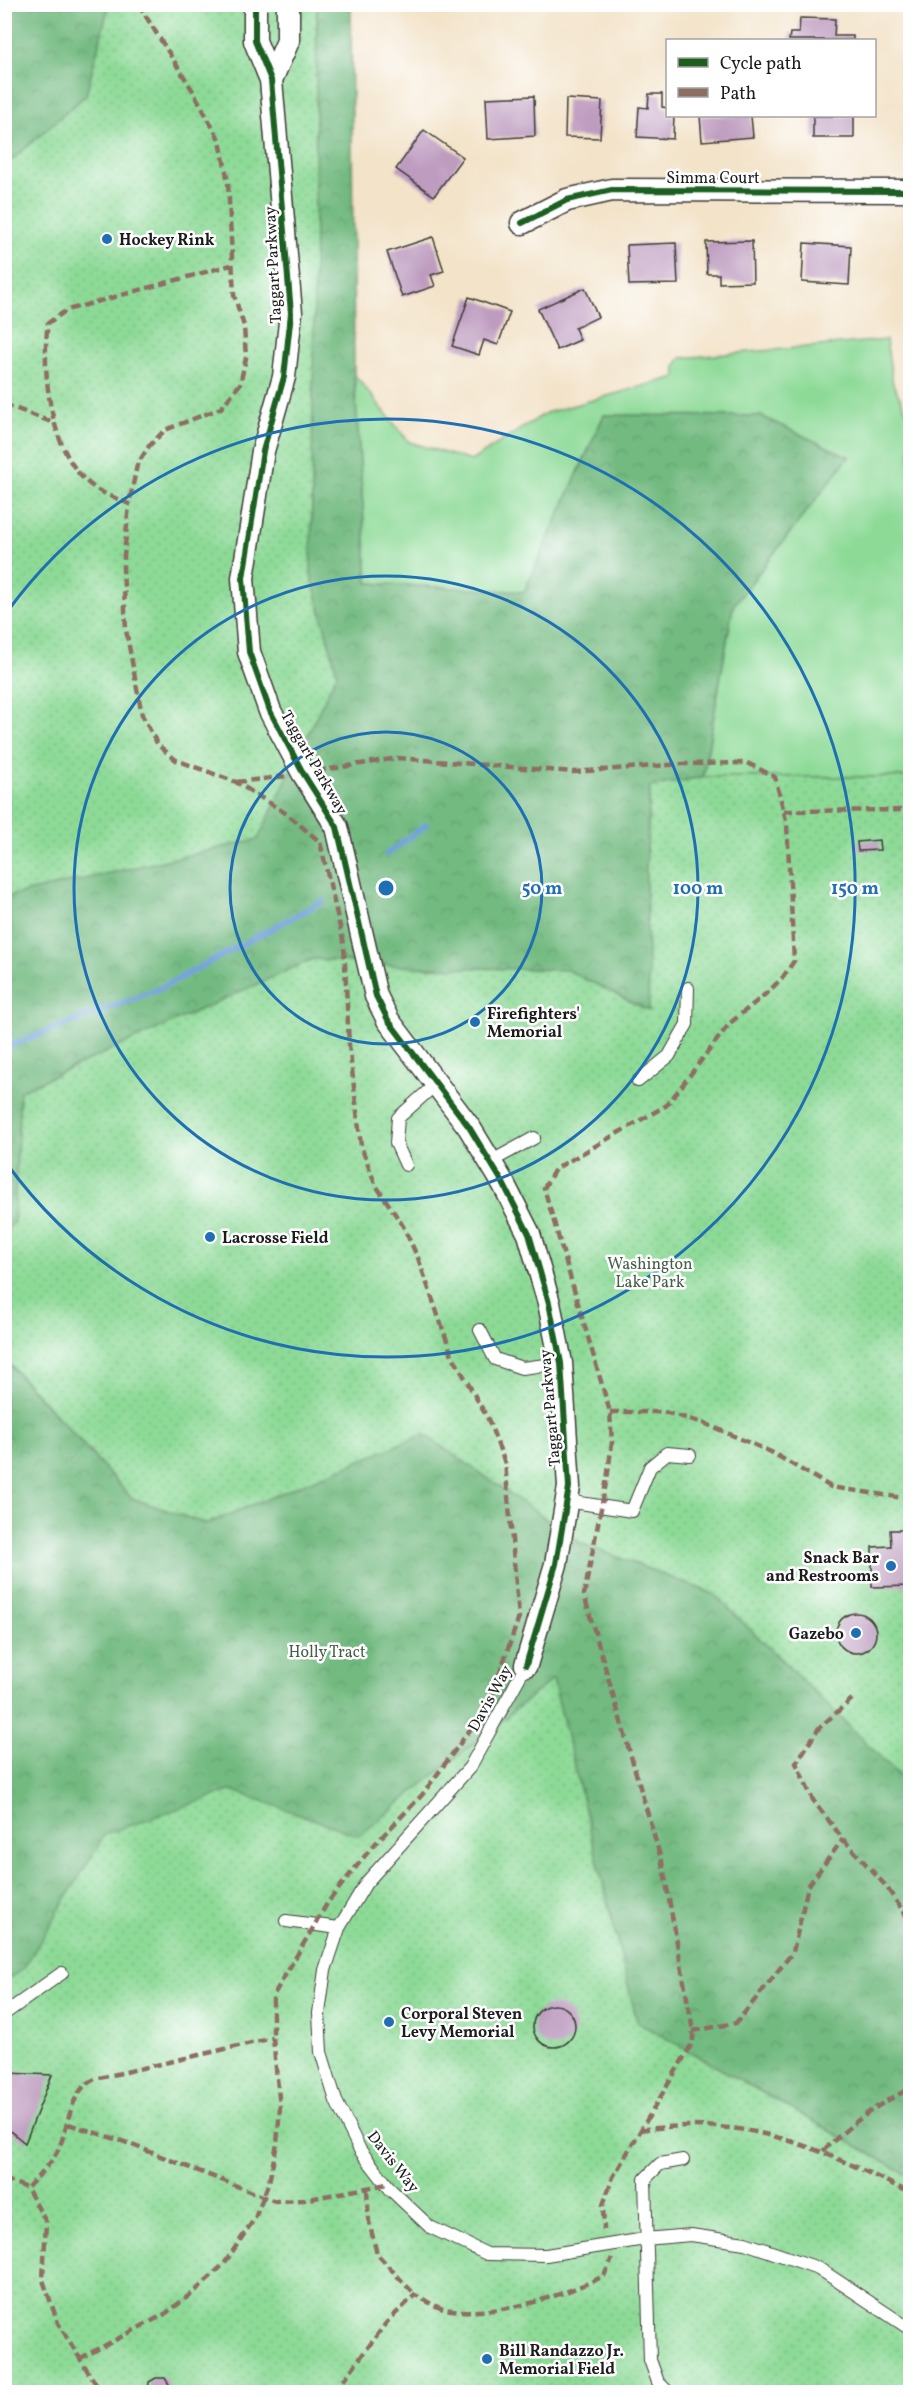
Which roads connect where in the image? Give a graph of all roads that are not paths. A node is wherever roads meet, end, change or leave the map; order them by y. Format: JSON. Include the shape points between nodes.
{"nodes":[{"id":1,"x":255,"y":4,"type":"edge"},
{"id":2,"x":288,"y":4,"type":"edge"},
{"id":3,"x":271,"y":80,"type":"junction"},
{"id":4,"x":910,"y":191,"type":"edge"},
{"id":5,"x":522,"y":223,"type":"dead end"},
{"id":6,"x":688,"y":988,"type":"dead end"},
{"id":7,"x":638,"y":1082,"type":"dead end"},
{"id":8,"x":437,"y":1083,"type":"junction"},
{"id":9,"x":534,"y":1138,"type":"dead end"},
{"id":10,"x":490,"y":1162,"type":"junction"},
{"id":11,"x":406,"y":1165,"type":"dead end"},
{"id":12,"x":480,"y":1330,"type":"dead end"},
{"id":13,"x":561,"y":1363,"type":"junction"},
{"id":14,"x":690,"y":1455,"type":"dead end"},
{"id":15,"x":567,"y":1502,"type":"junction"},
{"id":16,"x":526,"y":1665,"type":"joint"},
{"id":17,"x":286,"y":1921,"type":"dead end"},
{"id":18,"x":339,"y":1928,"type":"junction"},
{"id":19,"x":62,"y":1973,"type":"dead end"},
{"id":20,"x":4,"y":2014,"type":"edge"},
{"id":21,"x":683,"y":2160,"type":"dead end"},
{"id":22,"x":645,"y":2239,"type":"junction"},
{"id":23,"x":910,"y":2330,"type":"edge"},
{"id":24,"x":668,"y":2392,"type":"edge"}],
"edges":[{"from":1,"to":3,"type":"street","name":"Taggart Parkway","via":[[255,41]]},
{"from":2,"to":3,"type":"street","name":"Taggart Parkway","via":[[288,40]]},
{"from":3,"to":8,"type":"street","name":"Taggart Parkway","via":[[291,313],[284,377],[263,452],[243,578],[249,652],[270,711],[337,827],[376,996],[388,1020]]},
{"from":4,"to":5,"type":"street","name":"Simma Court","via":[[612,190],[567,200]]},
{"from":6,"to":7,"type":"lane","via":[[687,1024],[669,1056]]},
{"from":8,"to":10,"type":"street","name":"Taggart Parkway"},
{"from":8,"to":11,"type":"lane","via":[[398,1118],[396,1143]]},
{"from":9,"to":10,"type":"lane"},
{"from":10,"to":13,"type":"street","name":"Taggart Parkway","via":[[528,1234],[549,1303]]},
{"from":12,"to":13,"type":"lane","via":[[495,1359],[522,1368]]},
{"from":13,"to":15,"type":"street","name":"Taggart Parkway"},
{"from":14,"to":15,"type":"lane","via":[[667,1453],[650,1467],[632,1511]]},
{"from":15,"to":16,"type":"street","name":"Taggart Parkway","via":[[556,1564]]},
{"from":16,"to":18,"type":"lane","name":"Davis Way","via":[[470,1767],[366,1883]]},
{"from":17,"to":18,"type":"lane"},
{"from":18,"to":22,"type":"lane","name":"Davis Way","via":[[325,1970],[321,2052],[336,2101],[360,2150],[391,2190],[430,2228],[487,2254],[546,2255]]},
{"from":19,"to":20,"type":"lane"},
{"from":21,"to":22,"type":"lane","via":[[660,2164],[645,2179]]},
{"from":22,"to":23,"type":"lane","name":"Davis Way","via":[[691,2235],[745,2243],[818,2268]]},
{"from":22,"to":24,"type":"lane","via":[[650,2360],[657,2382]]}]}
